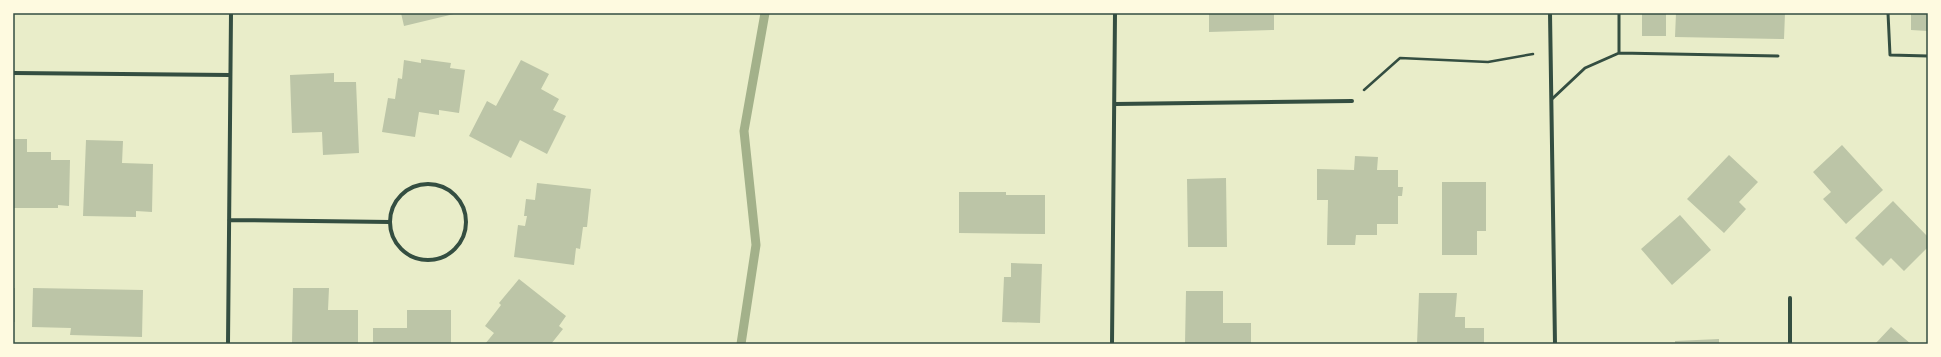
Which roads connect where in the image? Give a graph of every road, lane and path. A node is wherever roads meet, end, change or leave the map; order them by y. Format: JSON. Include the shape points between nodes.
{"nodes":[{"id":1,"x":231,"y":13,"type":"edge"},
{"id":2,"x":1115,"y":13,"type":"edge"},
{"id":3,"x":1550,"y":13,"type":"edge"},
{"id":4,"x":1619,"y":13,"type":"edge"},
{"id":5,"x":1888,"y":13,"type":"edge"},
{"id":6,"x":1551,"y":51,"type":"junction"},
{"id":7,"x":1619,"y":53,"type":"junction"},
{"id":8,"x":1778,"y":56,"type":"dead end"},
{"id":9,"x":1928,"y":56,"type":"edge"},
{"id":10,"x":13,"y":73,"type":"edge"},
{"id":11,"x":230,"y":75,"type":"junction"},
{"id":12,"x":1552,"y":99,"type":"junction"},
{"id":13,"x":1352,"y":101,"type":"joint"},
{"id":14,"x":1115,"y":104,"type":"junction"},
{"id":15,"x":229,"y":220,"type":"junction"},
{"id":16,"x":390,"y":222,"type":"junction"},
{"id":17,"x":1790,"y":298,"type":"dead end"},
{"id":18,"x":228,"y":344,"type":"edge"},
{"id":19,"x":1112,"y":344,"type":"edge"},
{"id":20,"x":1555,"y":344,"type":"edge"},
{"id":21,"x":1790,"y":344,"type":"edge"}],
"edges":[{"from":1,"to":11,"type":"street"},
{"from":2,"to":14,"type":"street"},
{"from":3,"to":6,"type":"street"},
{"from":4,"to":7,"type":"lane"},
{"from":5,"to":9,"type":"lane","via":[[1890,55]]},
{"from":6,"to":12,"type":"street"},
{"from":6,"to":13,"type":"path","via":[[1488,62],[1400,58]]},
{"from":7,"to":8,"type":"lane"},
{"from":7,"to":12,"type":"lane","via":[[1585,68]]},
{"from":10,"to":11,"type":"street"},
{"from":11,"to":15,"type":"street"},
{"from":12,"to":20,"type":"street"},
{"from":13,"to":14,"type":"street"},
{"from":14,"to":19,"type":"street"},
{"from":15,"to":16,"type":"street"},
{"from":15,"to":18,"type":"street"},
{"from":16,"to":16,"type":"street","via":[[397,245],[417,259],[429,260],[442,258],[452,252],[466,232],[467,219],[464,207],[456,195],[434,184],[421,184],[408,189],[398,197],[392,209]]},
{"from":17,"to":21,"type":"street"}]}
